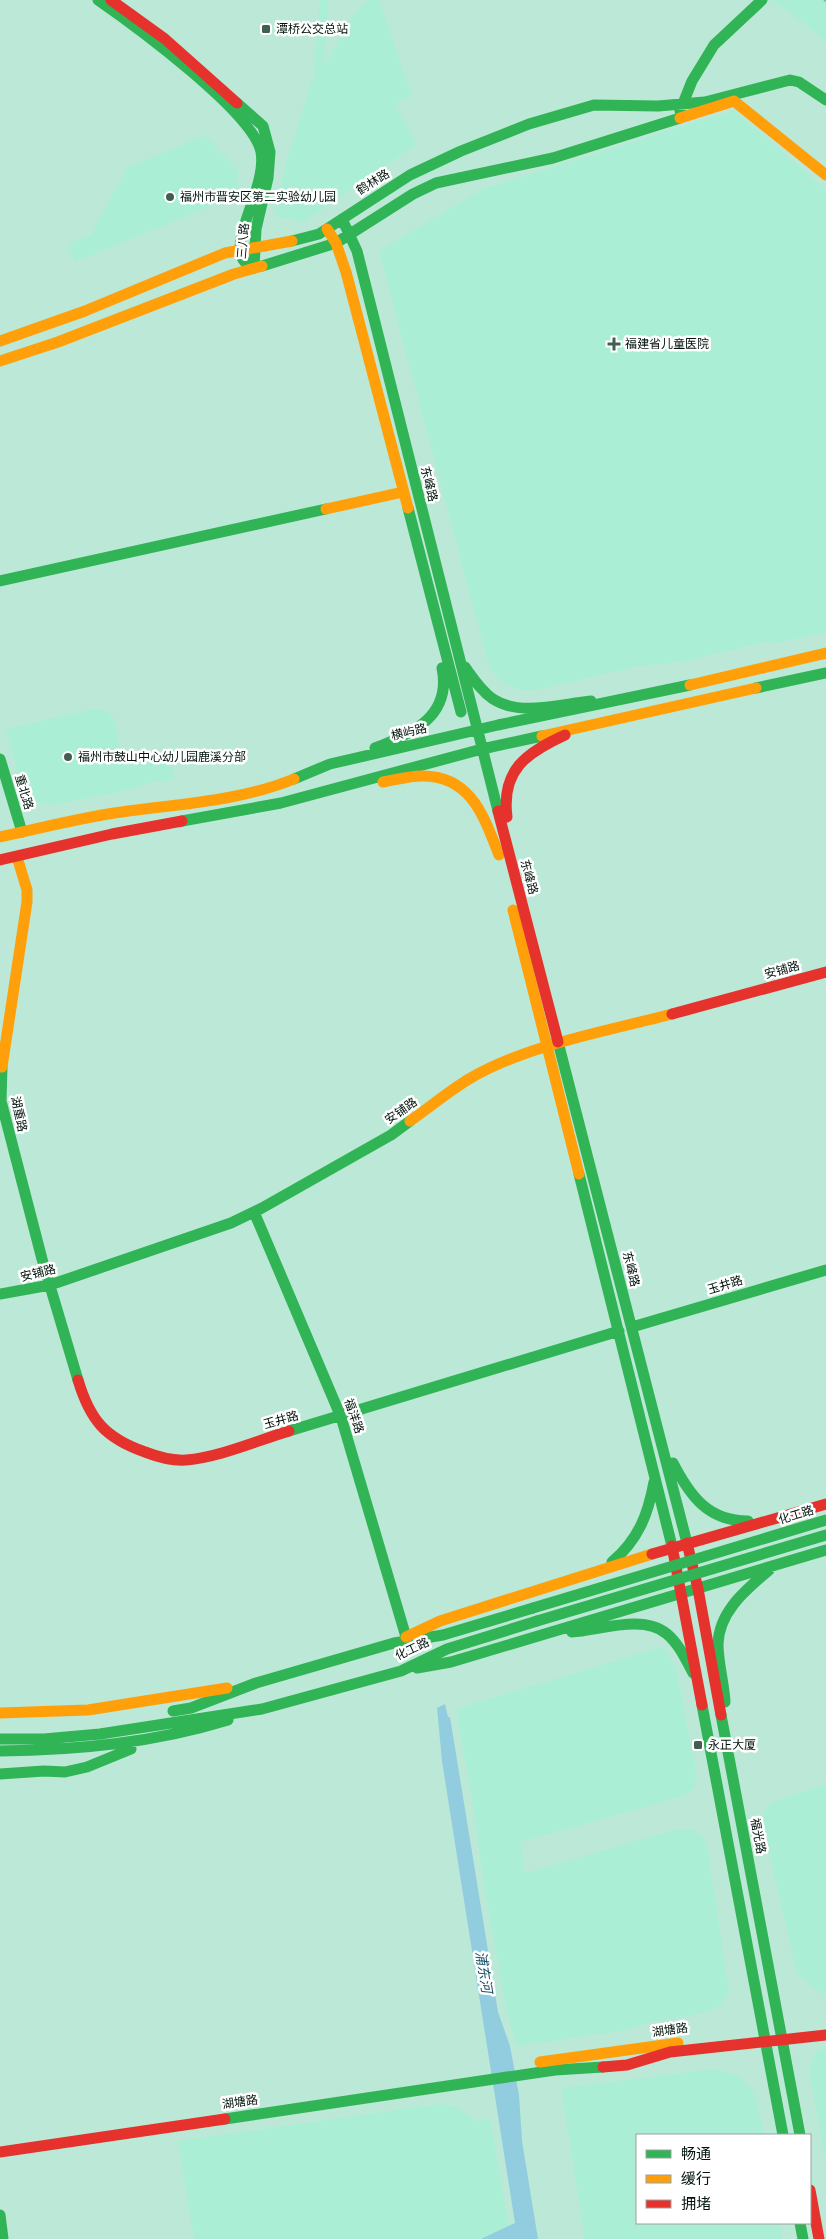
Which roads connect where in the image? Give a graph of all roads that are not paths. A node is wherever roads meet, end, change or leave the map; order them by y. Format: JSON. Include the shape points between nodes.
{"nodes":[{"id":1,"x":98,"y":0,"type":"edge"},
{"id":2,"x":111,"y":0,"type":"edge"},
{"id":3,"x":762,"y":0,"type":"edge"},
{"id":4,"x":826,"y":100,"type":"edge"},
{"id":5,"x":682,"y":104,"type":"junction"},
{"id":6,"x":677,"y":118,"type":"junction"},
{"id":7,"x":826,"y":175,"type":"edge"},
{"id":8,"x":342,"y":219,"type":"junction"},
{"id":9,"x":327,"y":229,"type":"junction"},
{"id":10,"x":351,"y":234,"type":"junction"},
{"id":11,"x":336,"y":243,"type":"junction"},
{"id":12,"x":254,"y":246,"type":"junction"},
{"id":13,"x":240,"y":249,"type":"junction"},
{"id":14,"x":254,"y":268,"type":"junction"},
{"id":15,"x":0,"y":341,"type":"edge"},
{"id":16,"x":0,"y":361,"type":"edge"},
{"id":17,"x":403,"y":492,"type":"junction"},
{"id":18,"x":0,"y":581,"type":"edge"},
{"id":19,"x":427,"y":584,"type":"junction"},
{"id":20,"x":456,"y":650,"type":"junction"},
{"id":21,"x":826,"y":653,"type":"edge"},
{"id":22,"x":826,"y":672,"type":"edge"},
{"id":23,"x":622,"y":699,"type":"junction"},
{"id":24,"x":584,"y":727,"type":"junction"},
{"id":25,"x":472,"y":732,"type":"junction"},
{"id":26,"x":477,"y":751,"type":"junction"},
{"id":27,"x":0,"y":760,"type":"edge"},
{"id":28,"x":330,"y":764,"type":"junction"},
{"id":29,"x":337,"y":788,"type":"junction"},
{"id":30,"x":22,"y":832,"type":"junction"},
{"id":31,"x":0,"y":837,"type":"edge"},
{"id":32,"x":499,"y":855,"type":"junction"},
{"id":33,"x":16,"y":856,"type":"junction"},
{"id":34,"x":0,"y":860,"type":"edge"},
{"id":35,"x":517,"y":884,"type":"junction"},
{"id":36,"x":826,"y":972,"type":"edge"},
{"id":37,"x":553,"y":1046,"type":"junction"},
{"id":38,"x":254,"y":1212,"type":"junction"},
{"id":39,"x":826,"y":1270,"type":"edge"},
{"id":40,"x":50,"y":1285,"type":"junction"},
{"id":41,"x":0,"y":1294,"type":"edge"},
{"id":42,"x":632,"y":1327,"type":"junction"},
{"id":43,"x":619,"y":1331,"type":"junction"},
{"id":44,"x":341,"y":1417,"type":"junction"},
{"id":45,"x":659,"y":1432,"type":"junction"},
{"id":46,"x":655,"y":1475,"type":"junction"},
{"id":47,"x":826,"y":1504,"type":"edge"},
{"id":48,"x":784,"y":1516,"type":"junction"},
{"id":49,"x":826,"y":1520,"type":"edge"},
{"id":50,"x":826,"y":1535,"type":"edge"},
{"id":51,"x":687,"y":1543,"type":"junction"},
{"id":52,"x":672,"y":1546,"type":"junction"},
{"id":53,"x":826,"y":1550,"type":"edge"},
{"id":54,"x":773,"y":1566,"type":"junction"},
{"id":55,"x":606,"y":1567,"type":"junction"},
{"id":56,"x":698,"y":1589,"type":"junction"},
{"id":57,"x":682,"y":1594,"type":"junction"},
{"id":58,"x":545,"y":1634,"type":"junction"},
{"id":59,"x":406,"y":1637,"type":"junction"},
{"id":60,"x":394,"y":1643,"type":"junction"},
{"id":61,"x":401,"y":1671,"type":"junction"},
{"id":62,"x":256,"y":1683,"type":"junction"},
{"id":63,"x":700,"y":1687,"type":"junction"},
{"id":64,"x":262,"y":1709,"type":"junction"},
{"id":65,"x":0,"y":1713,"type":"edge"},
{"id":66,"x":62,"y":1726,"type":"dead end"},
{"id":67,"x":0,"y":1727,"type":"edge"},
{"id":68,"x":15,"y":1727,"type":"dead end"},
{"id":69,"x":164,"y":1737,"type":"junction"},
{"id":70,"x":0,"y":1739,"type":"edge"},
{"id":71,"x":727,"y":1744,"type":"junction"},
{"id":72,"x":0,"y":1751,"type":"edge"},
{"id":73,"x":0,"y":1758,"type":"edge"},
{"id":74,"x":44,"y":1770,"type":"junction"},
{"id":75,"x":0,"y":1774,"type":"edge"},
{"id":76,"x":826,"y":2025,"type":"edge"},
{"id":77,"x":781,"y":2034,"type":"junction"},
{"id":78,"x":826,"y":2035,"type":"edge"},
{"id":79,"x":765,"y":2036,"type":"junction"},
{"id":80,"x":484,"y":2075,"type":"junction"},
{"id":81,"x":784,"y":2134,"type":"edge"},
{"id":82,"x":800,"y":2134,"type":"edge"},
{"id":83,"x":0,"y":2141,"type":"edge"},
{"id":84,"x":0,"y":2152,"type":"edge"},
{"id":85,"x":811,"y":2196,"type":"edge"},
{"id":86,"x":0,"y":2215,"type":"edge"},
{"id":87,"x":800,"y":2224,"type":"edge"},
{"id":88,"x":2,"y":2239,"type":"edge"},
{"id":89,"x":802,"y":2239,"type":"edge"},
{"id":90,"x":818,"y":2239,"type":"edge"}],
"edges":[{"from":1,"to":13,"type":"main road","name":"三八路","via":[[179,60],[255,136],[261,151],[260,171]]},
{"from":2,"to":12,"type":"main road","name":"三八路","via":[[165,39],[263,126],[272,160]]},
{"from":3,"to":5,"type":"main road","via":[[714,45]]},
{"from":4,"to":5,"type":"main road","name":"鹤林路","via":[[800,82],[790,80],[719,100]]},
{"from":5,"to":6,"type":"main road"},
{"from":5,"to":8,"type":"main road","name":"鹤林路","via":[[594,105],[529,124],[460,150],[410,175]]},
{"from":6,"to":7,"type":"main road","via":[[734,101]]},
{"from":6,"to":10,"type":"main road","via":[[553,158],[436,183]]},
{"from":8,"to":9,"type":"main road","name":"鹤林路"},
{"from":8,"to":10,"type":"main road","name":"东峰路"},
{"from":9,"to":11,"type":"main road","name":"东峰路"},
{"from":9,"to":12,"type":"main road","name":"鹤林路","via":[[308,238]]},
{"from":10,"to":11,"type":"main road"},
{"from":10,"to":20,"type":"main road","name":"东峰路","via":[[360,259]]},
{"from":11,"to":14,"type":"main road"},
{"from":11,"to":17,"type":"main road","name":"东峰路"},
{"from":12,"to":13,"type":"main road","name":"鹤林路"},
{"from":12,"to":14,"type":"main road","name":"三八路"},
{"from":13,"to":14,"type":"main road","name":"三八路","via":[[244,262]]},
{"from":13,"to":15,"type":"main road","name":"鹤林路"},
{"from":14,"to":16,"type":"main road"},
{"from":17,"to":18,"type":"main road"},
{"from":17,"to":19,"type":"main road","name":"东峰路"},
{"from":19,"to":25,"type":"main road","name":"东峰路"},
{"from":19,"to":28,"type":"main road","via":[[432,627],[445,682],[435,712],[428,722],[410,735]]},
{"from":20,"to":23,"type":"main road","via":[[481,691],[504,706],[527,708],[563,702]]},
{"from":20,"to":25,"type":"main road","name":"东峰路"},
{"from":21,"to":23,"type":"main road","name":"横屿路"},
{"from":22,"to":24,"type":"main road"},
{"from":23,"to":25,"type":"main road","name":"横屿路"},
{"from":24,"to":26,"type":"main road"},
{"from":24,"to":35,"type":"main road","via":[[533,750],[510,778],[504,802],[520,868]]},
{"from":25,"to":26,"type":"main road","name":"东峰路"},
{"from":25,"to":28,"type":"main road","name":"横屿路"},
{"from":26,"to":29,"type":"main road"},
{"from":26,"to":32,"type":"main road","name":"东峰路"},
{"from":26,"to":35,"type":"main road","name":"东峰路"},
{"from":27,"to":30,"type":"main road","name":"重北路"},
{"from":28,"to":30,"type":"main road","name":"横屿路","via":[[272,788],[247,794],[197,804],[108,814]]},
{"from":29,"to":32,"type":"main road","via":[[421,776],[447,779],[462,788],[477,805]]},
{"from":29,"to":33,"type":"main road","via":[[281,803],[112,834]]},
{"from":30,"to":31,"type":"main road","name":"横屿路"},
{"from":32,"to":37,"type":"main road","name":"东峰路"},
{"from":33,"to":34,"type":"main road"},
{"from":33,"to":40,"type":"main road","name":"湖重路","via":[[27,902],[2,1065],[1,1101]]},
{"from":35,"to":37,"type":"main road","name":"东峰路"},
{"from":36,"to":37,"type":"main road","name":"安铺路"},
{"from":37,"to":38,"type":"main road","name":"安铺路","via":[[505,1062],[469,1079],[391,1135]]},
{"from":37,"to":42,"type":"main road","name":"东峰路"},
{"from":37,"to":43,"type":"main road","name":"东峰路"},
{"from":38,"to":40,"type":"main road","name":"安铺路","via":[[232,1223]]},
{"from":38,"to":44,"type":"main road","name":"福洋路"},
{"from":39,"to":42,"type":"main road","name":"玉井路"},
{"from":40,"to":41,"type":"main road","name":"安铺路"},
{"from":40,"to":44,"type":"main road","name":"玉井路","via":[[86,1404],[104,1430],[127,1446],[157,1458],[190,1459]]},
{"from":42,"to":45,"type":"main road","name":"东峰路"},
{"from":43,"to":44,"type":"main road","name":"玉井路"},
{"from":43,"to":46,"type":"main road","name":"东峰路"},
{"from":44,"to":59,"type":"main road","name":"福洋路"},
{"from":45,"to":48,"type":"main road","via":[[680,1477],[708,1510],[736,1521]]},
{"from":45,"to":51,"type":"main road","name":"东峰路"},
{"from":46,"to":52,"type":"main road","name":"东峰路"},
{"from":46,"to":55,"type":"main road","via":[[651,1502],[641,1531],[623,1554]]},
{"from":47,"to":48,"type":"main road"},
{"from":48,"to":51,"type":"main road"},
{"from":49,"to":60,"type":"main road","name":"化工路","bridge":true,"via":[[443,1635]]},
{"from":50,"to":61,"type":"main road","name":"化工路","bridge":true,"via":[[447,1649]]},
{"from":51,"to":52,"type":"main road"},
{"from":51,"to":56,"type":"main road","name":"福光路"},
{"from":52,"to":55,"type":"main road"},
{"from":52,"to":57,"type":"main road"},
{"from":53,"to":54,"type":"main road"},
{"from":54,"to":56,"type":"main road"},
{"from":54,"to":71,"type":"main road","via":[[737,1600],[720,1631],[718,1646],[724,1676]]},
{"from":55,"to":59,"type":"main road","via":[[440,1621]]},
{"from":56,"to":57,"type":"main road"},
{"from":56,"to":71,"type":"main road","name":"福光路"},
{"from":57,"to":58,"type":"main road"},
{"from":57,"to":63,"type":"main road"},
{"from":58,"to":61,"type":"main road","via":[[451,1662]]},
{"from":58,"to":63,"type":"main road","via":[[588,1632],[629,1623],[647,1623],[678,1645]]},
{"from":59,"to":60,"type":"main road"},
{"from":60,"to":62,"type":"main road","name":"化工路"},
{"from":61,"to":64,"type":"main road","name":"化工路"},
{"from":62,"to":65,"type":"main road","name":"化工路","via":[[88,1710]]},
{"from":62,"to":66,"type":"main road","name":"化工路","via":[[192,1708]]},
{"from":63,"to":79,"type":"main road"},
{"from":64,"to":69,"type":"main road","via":[[194,1732]]},
{"from":64,"to":70,"type":"main road","name":"化工路","via":[[100,1734]]},
{"from":67,"to":68,"type":"main road"},
{"from":69,"to":72,"type":"main road","via":[[74,1748]]},
{"from":69,"to":74,"type":"main road","via":[[87,1767],[66,1772]]},
{"from":71,"to":77,"type":"main road","name":"福光路"},
{"from":73,"to":74,"type":"main road"},
{"from":74,"to":75,"type":"main road"},
{"from":76,"to":77,"type":"main road","name":"湖塘路"},
{"from":77,"to":78,"type":"main road","name":"湖塘路"},
{"from":77,"to":79,"type":"main road","name":"湖塘路"},
{"from":77,"to":82,"type":"main road","name":"福光路"},
{"from":79,"to":80,"type":"main road","name":"湖塘路"},
{"from":79,"to":81,"type":"main road"},
{"from":80,"to":83,"type":"main road","name":"湖塘路"},
{"from":80,"to":84,"type":"main road","name":"湖塘路"},
{"from":85,"to":90,"type":"main road"},
{"from":86,"to":88,"type":"main road"},
{"from":87,"to":89,"type":"main road"}]}
